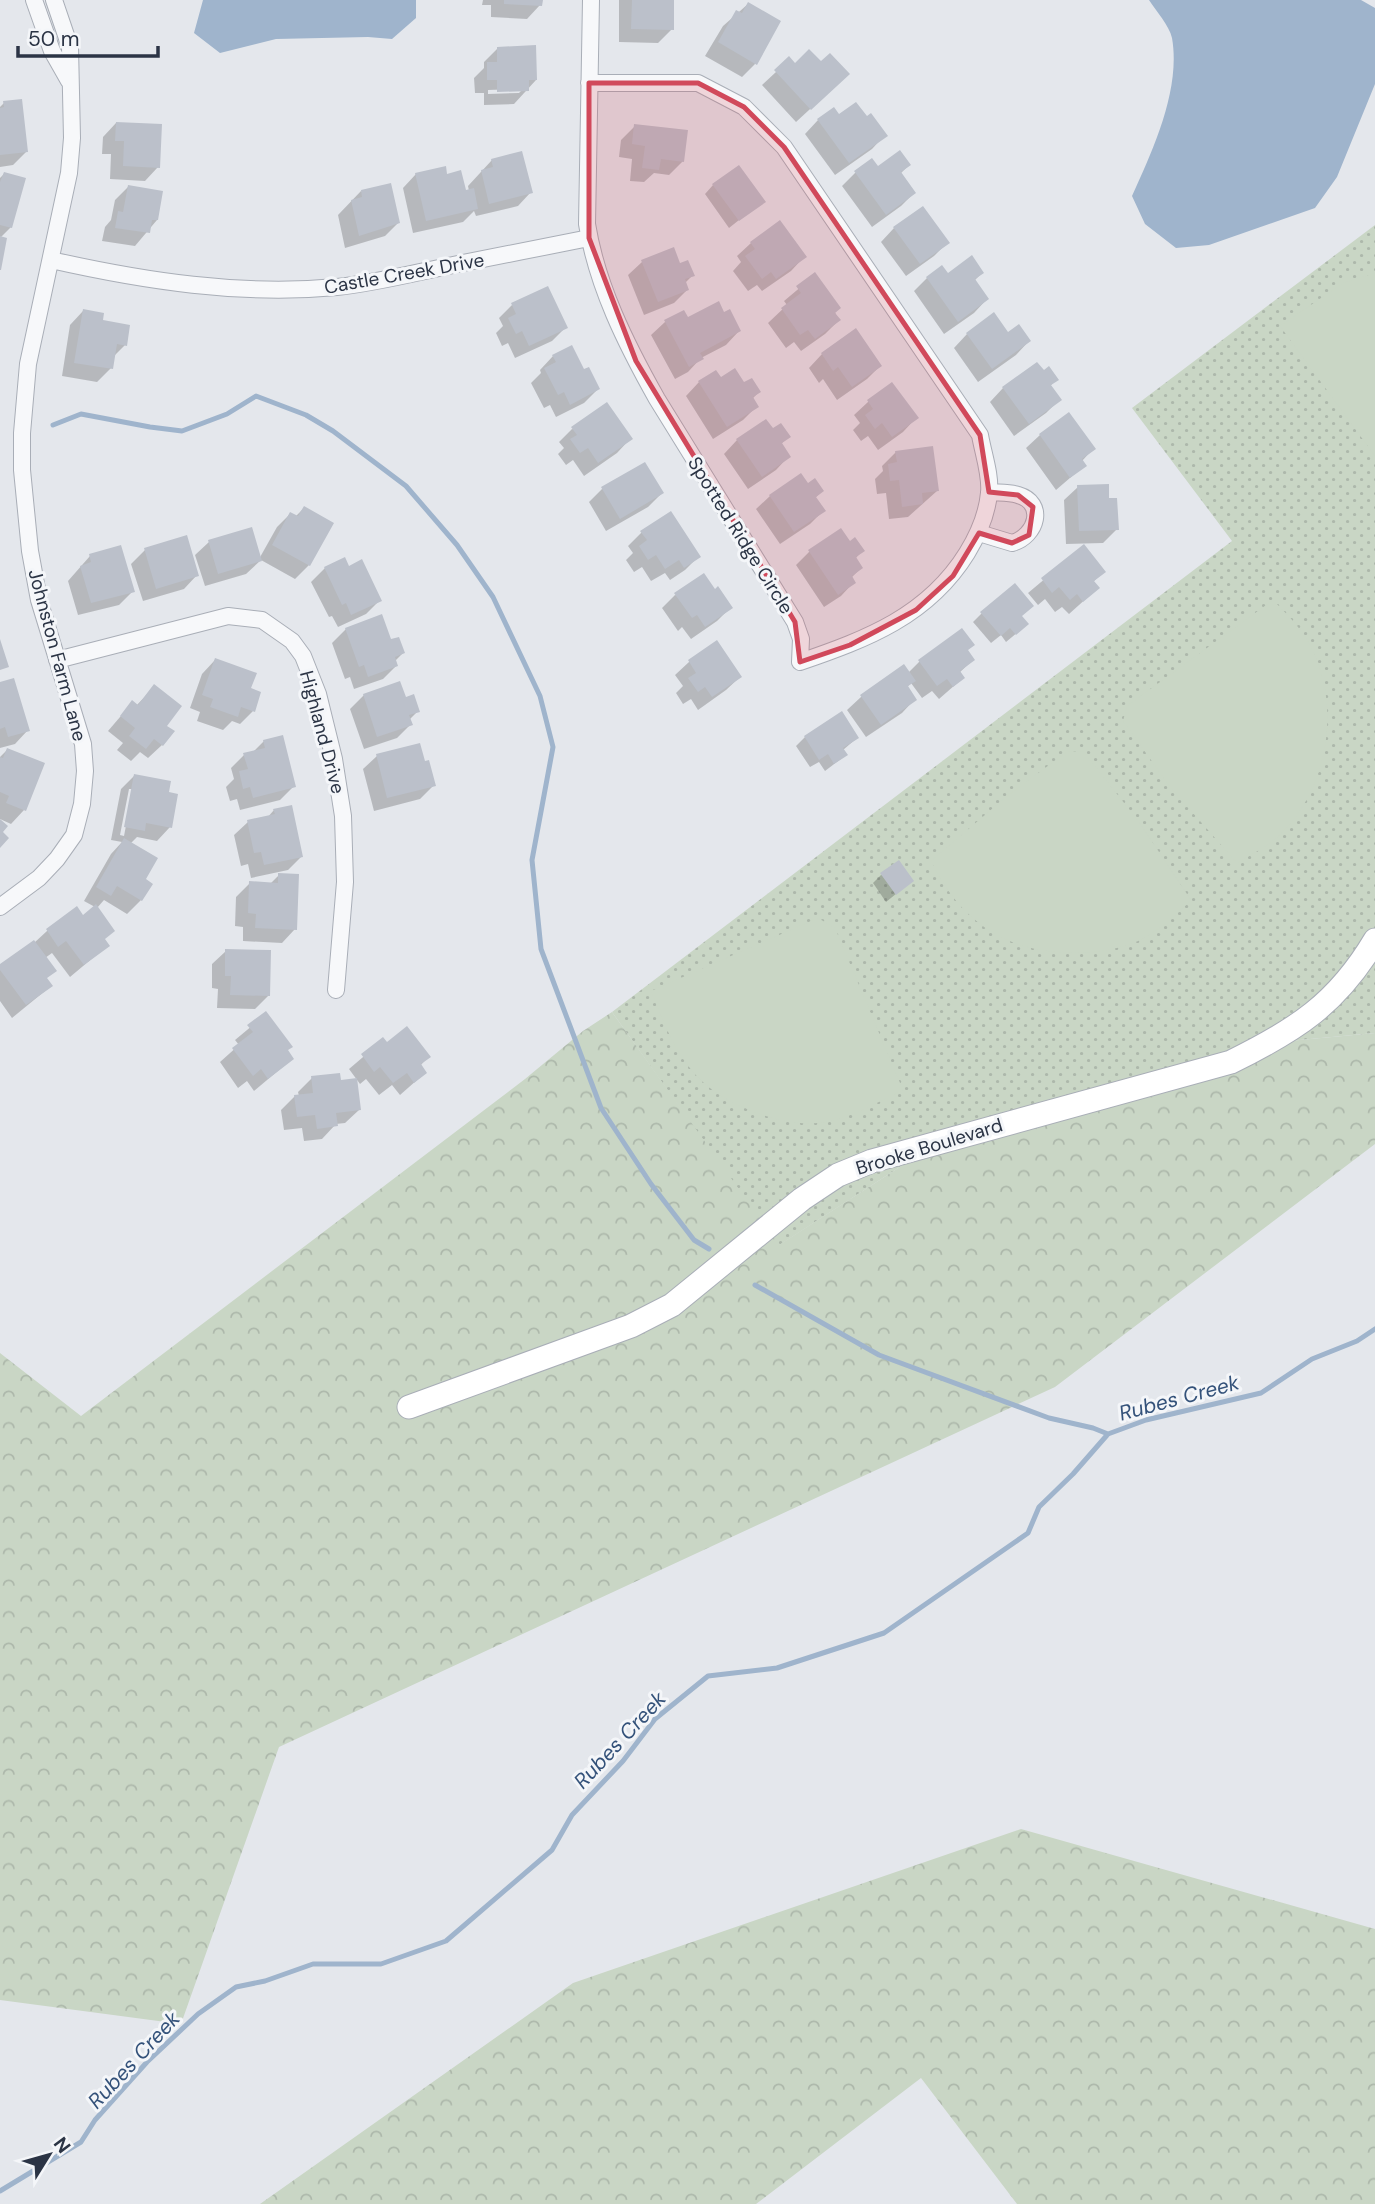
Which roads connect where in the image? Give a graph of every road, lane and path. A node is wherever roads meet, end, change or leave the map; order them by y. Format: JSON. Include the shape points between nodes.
{"nodes":[{"id":1,"x":34,"y":0,"type":"edge"},
{"id":2,"x":54,"y":0,"type":"edge"},
{"id":3,"x":591,"y":0,"type":"edge"},
{"id":4,"x":69,"y":81,"type":"junction"},
{"id":5,"x":589,"y":83,"type":"junction"},
{"id":6,"x":589,"y":238,"type":"junction"},
{"id":7,"x":51,"y":260,"type":"junction"},
{"id":8,"x":989,"y":492,"type":"junction"},
{"id":9,"x":979,"y":533,"type":"junction"},
{"id":10,"x":57,"y":660,"type":"junction"},
{"id":11,"x":0,"y":907,"type":"edge"},
{"id":12,"x":1375,"y":940,"type":"edge"},
{"id":13,"x":336,"y":990,"type":"dead end"},
{"id":14,"x":409,"y":1407,"type":"dead end"}],
"edges":[{"from":1,"to":4,"type":"street","name":"Johnston Farm Lane","via":[[52,51]]},
{"from":2,"to":4,"type":"street","name":"Johnston Farm Lane","via":[[70,47]]},
{"from":3,"to":5,"type":"street","name":"Spotted Ridge Circle"},
{"from":4,"to":7,"type":"street","name":"Johnston Farm Lane","via":[[69,173]]},
{"from":5,"to":6,"type":"street","name":"Spotted Ridge Circle"},
{"from":5,"to":8,"type":"street","name":"Spotted Ridge Circle","via":[[698,83],[744,107],[784,147],[980,435]]},
{"from":6,"to":7,"type":"street","name":"Castle Creek Drive","via":[[337,287],[194,285]]},
{"from":6,"to":9,"type":"street","name":"Spotted Ridge Circle","via":[[605,290],[636,361],[795,622],[801,639],[800,662],[850,645],[916,610],[953,576]]},
{"from":7,"to":10,"type":"street","name":"Johnston Farm Lane","via":[[28,364],[22,470],[39,600]]},
{"from":8,"to":9,"type":"street","name":"Spotted Ridge Circle"},
{"from":8,"to":9,"type":"street","via":[[1027,499],[1033,507],[1034,526],[1029,535],[1012,543]]},
{"from":10,"to":11,"type":"street","name":"Johnston Farm Lane","via":[[83,744],[82,804],[74,835],[57,859]]},
{"from":10,"to":13,"type":"street","name":"Highland Drive","via":[[228,616],[262,620],[292,641],[318,694],[344,816],[345,883]]},
{"from":12,"to":14,"type":"street","name":"Brooke Boulevard","via":[[1323,1007],[1281,1038],[1231,1062],[872,1161],[838,1175],[672,1305],[631,1326]]}]}
